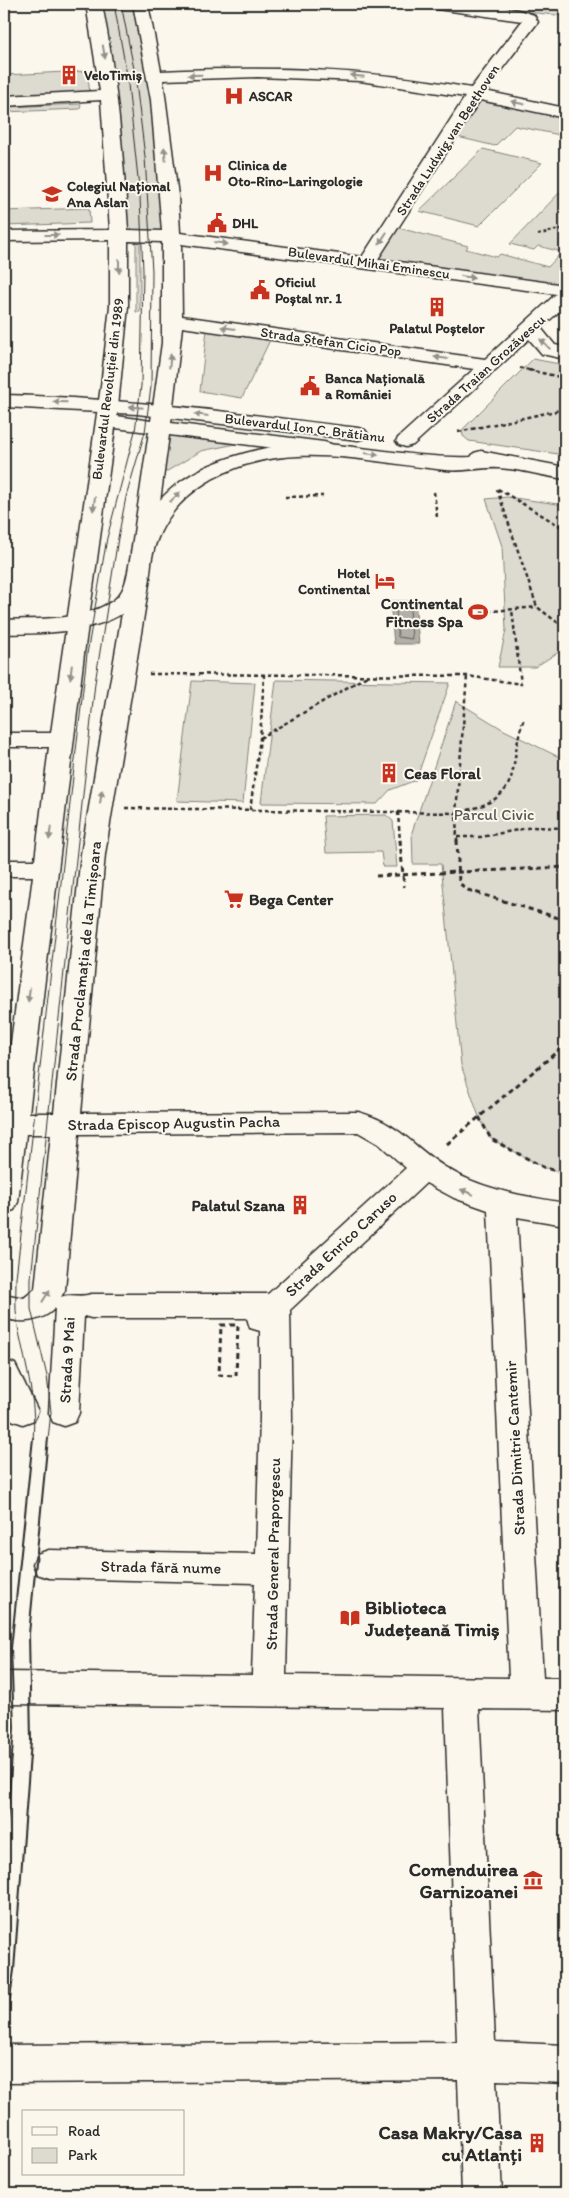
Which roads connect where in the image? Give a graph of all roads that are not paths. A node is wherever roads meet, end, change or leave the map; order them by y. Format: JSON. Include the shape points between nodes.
{"nodes":[{"id":1,"x":94,"y":4,"type":"edge"},
{"id":2,"x":140,"y":4,"type":"edge"},
{"id":3,"x":437,"y":4,"type":"edge"},
{"id":4,"x":155,"y":76,"type":"junction"},
{"id":5,"x":475,"y":94,"type":"junction"},
{"id":6,"x":109,"y":95,"type":"junction"},
{"id":7,"x":4,"y":101,"type":"edge"},
{"id":8,"x":565,"y":113,"type":"edge"},
{"id":9,"x":120,"y":235,"type":"junction"},
{"id":10,"x":4,"y":236,"type":"edge"},
{"id":11,"x":172,"y":237,"type":"junction"},
{"id":12,"x":367,"y":263,"type":"junction"},
{"id":13,"x":565,"y":290,"type":"edge"},
{"id":14,"x":565,"y":296,"type":"edge"},
{"id":15,"x":173,"y":320,"type":"junction"},
{"id":16,"x":530,"y":328,"type":"junction"},
{"id":17,"x":352,"y":345,"type":"junction"},
{"id":18,"x":565,"y":353,"type":"edge"},
{"id":19,"x":284,"y":354,"type":"dead end"},
{"id":20,"x":490,"y":365,"type":"junction"},
{"id":21,"x":4,"y":401,"type":"edge"},
{"id":22,"x":107,"y":413,"type":"junction"},
{"id":23,"x":162,"y":418,"type":"junction"},
{"id":24,"x":406,"y":441,"type":"junction"},
{"id":25,"x":324,"y":448,"type":"junction"},
{"id":26,"x":498,"y":462,"type":"junction"},
{"id":27,"x":565,"y":473,"type":"edge"},
{"id":28,"x":142,"y":553,"type":"junction"},
{"id":29,"x":139,"y":578,"type":"junction"},
{"id":30,"x":77,"y":624,"type":"junction"},
{"id":31,"x":4,"y":627,"type":"edge"},
{"id":32,"x":4,"y":740,"type":"edge"},
{"id":33,"x":62,"y":740,"type":"junction"},
{"id":34,"x":4,"y":868,"type":"edge"},
{"id":35,"x":32,"y":868,"type":"dead end"},
{"id":36,"x":8,"y":1124,"type":"edge"},
{"id":37,"x":67,"y":1124,"type":"junction"},
{"id":38,"x":425,"y":1167,"type":"junction"},
{"id":39,"x":4,"y":1202,"type":"edge"},
{"id":40,"x":502,"y":1203,"type":"junction"},
{"id":41,"x":565,"y":1214,"type":"edge"},
{"id":42,"x":4,"y":1306,"type":"edge"},
{"id":43,"x":257,"y":1318,"type":"junction"},
{"id":44,"x":64,"y":1413,"type":"dead end"},
{"id":45,"x":49,"y":1564,"type":"dead end"},
{"id":46,"x":272,"y":1569,"type":"junction"},
{"id":47,"x":4,"y":1688,"type":"edge"},
{"id":48,"x":269,"y":1691,"type":"junction"},
{"id":49,"x":461,"y":1693,"type":"junction"},
{"id":50,"x":512,"y":1693,"type":"junction"},
{"id":51,"x":565,"y":1694,"type":"edge"},
{"id":52,"x":493,"y":2061,"type":"junction"},
{"id":53,"x":4,"y":2064,"type":"edge"},
{"id":54,"x":565,"y":2064,"type":"edge"},
{"id":55,"x":482,"y":2194,"type":"edge"}],
"edges":[{"from":1,"to":6,"type":"street","name":"Bulevardul Revoluției din 1989","one_way":true},
{"from":2,"to":4,"type":"street"},
{"from":3,"to":5,"type":"street","name":"Strada Ludwig van Beethoven","via":[[522,15],[530,19]]},
{"from":5,"to":4,"type":"street","one_way":true,"via":[[334,74]]},
{"from":11,"to":4,"type":"street","one_way":true},
{"from":8,"to":5,"type":"street","one_way":true},
{"from":5,"to":12,"type":"street","name":"Strada Ludwig van Beethoven","one_way":true},
{"from":6,"to":7,"type":"street"},
{"from":6,"to":9,"type":"street","name":"Bulevardul Revoluției din 1989"},
{"from":10,"to":9,"type":"street","name":"Bulevardul Mihai Eminescu","one_way":true},
{"from":9,"to":11,"type":"street","name":"Bulevardul Mihai Eminescu"},
{"from":9,"to":22,"type":"street","name":"Bulevardul Revoluției din 1989","one_way":true,"via":[[119,306]]},
{"from":11,"to":12,"type":"street","name":"Bulevardul Mihai Eminescu","one_way":true},
{"from":11,"to":15,"type":"street"},
{"from":12,"to":13,"type":"street","name":"Bulevardul Mihai Eminescu","one_way":true},
{"from":14,"to":16,"type":"street","name":"Strada Traian Grozăvescu"},
{"from":17,"to":15,"type":"street","name":"Strada Ștefan Cicio Pop","one_way":true},
{"from":23,"to":15,"type":"street","one_way":true},
{"from":18,"to":16,"type":"street","one_way":true,"via":[[549,350]]},
{"from":16,"to":20,"type":"street","name":"Strada Traian Grozăvescu"},
{"from":17,"to":19,"type":"street","via":[[345,362]]},
{"from":20,"to":17,"type":"street","name":"Strada Ștefan Cicio Pop","one_way":true},
{"from":20,"to":24,"type":"street","name":"Strada Traian Grozăvescu"},
{"from":22,"to":21,"type":"street","name":"Bulevardul Ion C. Brătianu","one_way":true},
{"from":22,"to":23,"type":"street","name":"Bulevardul Ion C. Brătianu"},
{"from":22,"to":30,"type":"street","name":"Bulevardul Revoluției din 1989","one_way":true},
{"from":24,"to":23,"type":"street","name":"Bulevardul Ion C. Brătianu","one_way":true},
{"from":23,"to":25,"type":"street","name":"Bulevardul Ion C. Brătianu"},
{"from":23,"to":28,"type":"street"},
{"from":24,"to":26,"type":"street","name":"Bulevardul Ion C. Brătianu","via":[[452,448]]},
{"from":25,"to":26,"type":"street","name":"Bulevardul Ion C. Brătianu","one_way":true,"via":[[448,464]]},
{"from":28,"to":25,"type":"street","name":"Bulevardul Ion C. Brătianu","one_way":true,"via":[[151,526],[162,511],[180,491],[206,474],[276,450]]},
{"from":26,"to":27,"type":"street","name":"Bulevardul Ion C. Brătianu"},
{"from":28,"to":29,"type":"street"},
{"from":29,"to":30,"type":"street","via":[[120,606]]},
{"from":37,"to":29,"type":"street","name":"Strada Proclamația de la Timișoara","one_way":true,"via":[[98,814],[128,656]]},
{"from":30,"to":31,"type":"street"},
{"from":30,"to":33,"type":"street","one_way":true},
{"from":32,"to":33,"type":"street"},
{"from":33,"to":36,"type":"street","one_way":true},
{"from":34,"to":35,"type":"street"},
{"from":36,"to":37,"type":"street","name":"Strada Episcop Augustin Pacha"},
{"from":36,"to":39,"type":"street"},
{"from":37,"to":38,"type":"street","name":"Strada Episcop Augustin Pacha","via":[[358,1122],[370,1126]]},
{"from":42,"to":37,"type":"street","name":"Strada Proclamația de la Timișoara","one_way":true,"via":[[16,1310],[31,1309],[42,1302],[50,1290]]},
{"from":40,"to":38,"type":"street","name":"Strada Episcop Augustin Pacha","one_way":true,"via":[[460,1189]]},
{"from":38,"to":43,"type":"street","name":"Strada Enrico Caruso"},
{"from":40,"to":41,"type":"street","name":"Strada Episcop Augustin Pacha"},
{"from":40,"to":50,"type":"street","name":"Strada Dimitrie Cantemir"},
{"from":43,"to":44,"type":"street","name":"Strada 9 Mai","via":[[80,1306]]},
{"from":43,"to":46,"type":"street","name":"Strada General Praporgescu","via":[[276,1417]]},
{"from":45,"to":46,"type":"street","name":"Strada fără nume"},
{"from":46,"to":48,"type":"street","name":"Strada General Praporgescu"},
{"from":47,"to":48,"type":"street"},
{"from":48,"to":49,"type":"street"},
{"from":49,"to":50,"type":"street"},
{"from":49,"to":52,"type":"street"},
{"from":50,"to":51,"type":"street"},
{"from":52,"to":53,"type":"street"},
{"from":52,"to":54,"type":"street"},
{"from":52,"to":55,"type":"street"}]}
